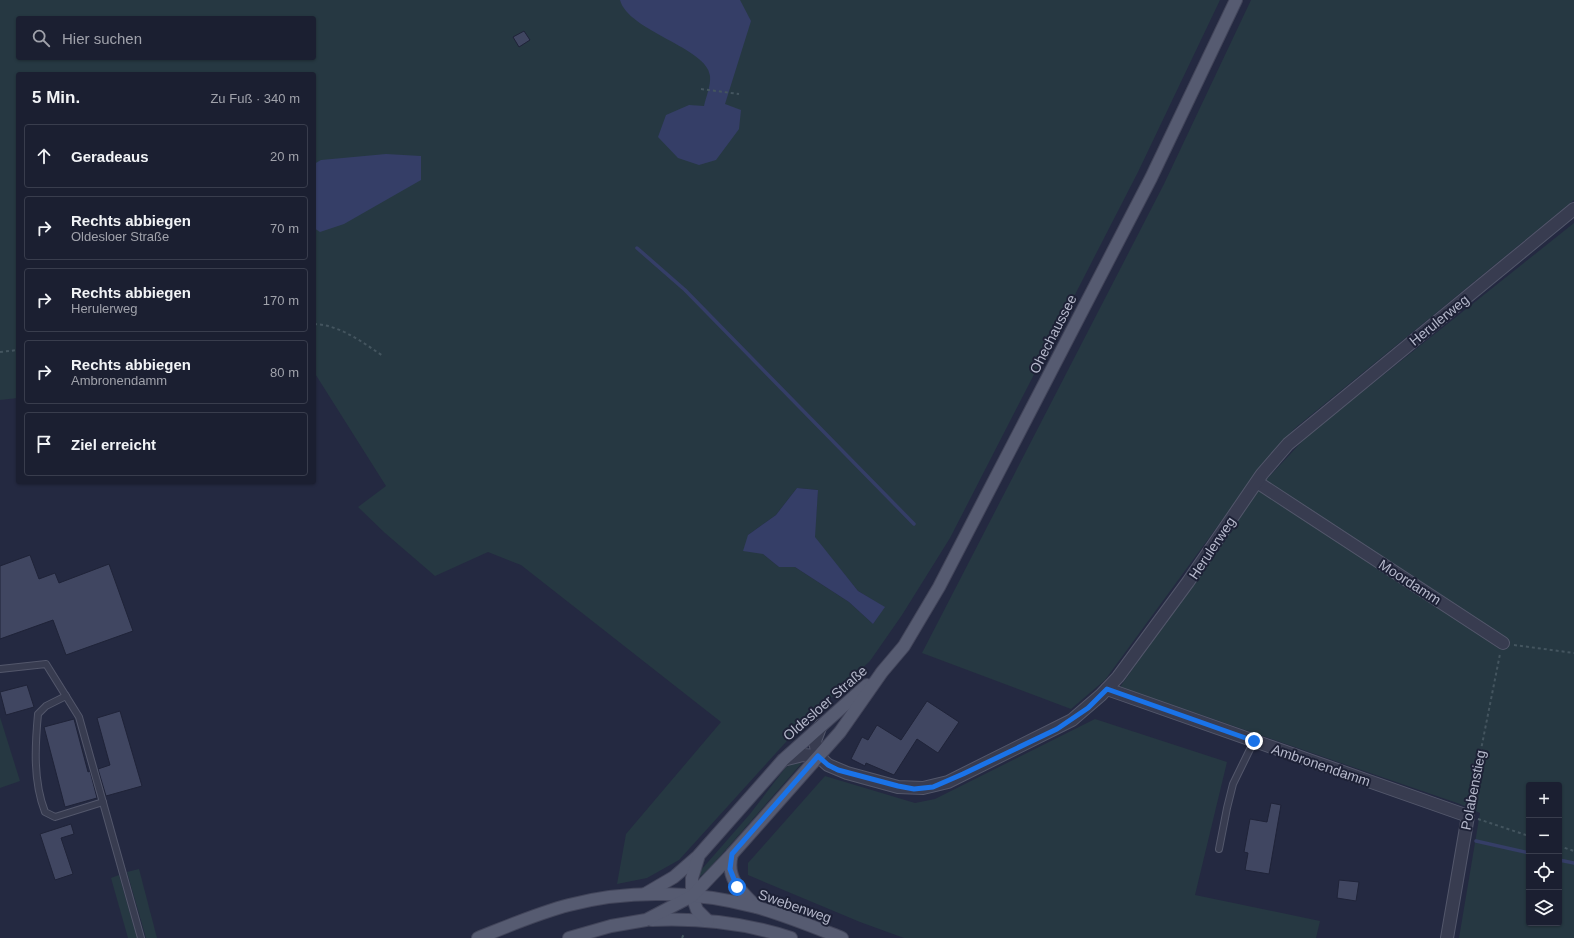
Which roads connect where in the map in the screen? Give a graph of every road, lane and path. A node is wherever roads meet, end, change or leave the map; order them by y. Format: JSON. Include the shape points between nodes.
{"nodes":[{"id":1,"x":1236,"y":0,"type":"edge"},
{"id":2,"x":701,"y":89,"type":"dead end"},
{"id":3,"x":739,"y":94,"type":"dead end"},
{"id":4,"x":1574,"y":209,"type":"edge"},
{"id":5,"x":316,"y":324,"type":"edge"},
{"id":6,"x":16,"y":350,"type":"edge"},
{"id":7,"x":0,"y":352,"type":"edge"},
{"id":8,"x":383,"y":356,"type":"dead end"},
{"id":9,"x":1257,"y":482,"type":"junction"},
{"id":10,"x":1503,"y":643,"type":"junction"},
{"id":11,"x":1574,"y":653,"type":"edge"},
{"id":12,"x":0,"y":669,"type":"edge"},
{"id":13,"x":882,"y":672,"type":"junction"},
{"id":14,"x":1107,"y":689,"type":"junction"},
{"id":15,"x":66,"y":696,"type":"junction"},
{"id":16,"x":821,"y":725,"type":"junction"},
{"id":17,"x":1254,"y":741,"type":"junction"},
{"id":18,"x":818,"y":756,"type":"junction"},
{"id":19,"x":783,"y":760,"type":"junction"},
{"id":20,"x":103,"y":802,"type":"junction"},
{"id":21,"x":1468,"y":816,"type":"junction"},
{"id":22,"x":1526,"y":835,"type":"edge"},
{"id":23,"x":1562,"y":847,"type":"edge"},
{"id":24,"x":1219,"y":848,"type":"dead end"},
{"id":25,"x":1574,"y":851,"type":"edge"},
{"id":26,"x":732,"y":854,"type":"junction"},
{"id":27,"x":699,"y":855,"type":"junction"},
{"id":28,"x":643,"y":895,"type":"junction"},
{"id":29,"x":692,"y":896,"type":"junction"},
{"id":30,"x":758,"y":908,"type":"junction"},
{"id":31,"x":646,"y":920,"type":"junction"},
{"id":32,"x":708,"y":921,"type":"junction"},
{"id":33,"x":684,"y":934,"type":"dead end"},
{"id":34,"x":141,"y":938,"type":"edge"},
{"id":35,"x":478,"y":938,"type":"edge"},
{"id":36,"x":569,"y":938,"type":"edge"},
{"id":37,"x":682,"y":938,"type":"edge"},
{"id":38,"x":790,"y":938,"type":"edge"},
{"id":39,"x":842,"y":938,"type":"edge"},
{"id":40,"x":1447,"y":938,"type":"edge"}],
"edges":[{"from":1,"to":13,"type":"main road","name":"Ohechaussee","via":[[1151,178],[942,580],[904,646]]},
{"from":2,"to":3,"type":"path"},
{"from":4,"to":9,"type":"street","name":"Herulerweg","via":[[1311,424],[1288,444]]},
{"from":5,"to":8,"type":"path","via":[[351,334]]},
{"from":6,"to":7,"type":"path"},
{"from":9,"to":10,"type":"street","name":"Moordamm"},
{"from":9,"to":14,"type":"street","name":"Herulerweg","via":[[1188,582]]},
{"from":10,"to":11,"type":"path"},
{"from":10,"to":21,"type":"path","name":"Polabenstieg"},
{"from":12,"to":15,"type":"lane","via":[[46,664]]},
{"from":13,"to":16,"type":"main road","name":"Oldesloer Straße"},
{"from":13,"to":18,"type":"main road","name":"Oldesloer Straße","via":[[840,732]]},
{"from":14,"to":17,"type":"street","name":"Ambronendamm"},
{"from":14,"to":18,"type":"street","name":"Herulerweg","via":[[1088,708],[1057,729],[933,787],[914,789],[838,770]]},
{"from":15,"to":20,"type":"lane","via":[[79,717]]},
{"from":15,"to":20,"type":"lane","via":[[46,706],[38,714],[37,773],[40,800],[45,812],[54,816]]},
{"from":16,"to":18,"type":"street","via":[[815,741]]},
{"from":16,"to":19,"type":"main road","name":"Oldesloer Straße"},
{"from":17,"to":21,"type":"street","name":"Ambronendamm"},
{"from":17,"to":24,"type":"lane","via":[[1233,784]]},
{"from":18,"to":19,"type":"street","via":[[803,755]]},
{"from":18,"to":26,"type":"main road","name":"Oldesloer Straße"},
{"from":19,"to":27,"type":"main road","name":"Oldesloer Straße"},
{"from":20,"to":34,"type":"lane"},
{"from":21,"to":22,"type":"path"},
{"from":21,"to":40,"type":"street","name":"Polabenstieg"},
{"from":23,"to":25,"type":"path"},
{"from":26,"to":29,"type":"main road","name":"Oldesloer Straße"},
{"from":26,"to":30,"type":"main road","via":[[730,866],[733,881]]},
{"from":27,"to":28,"type":"main road","via":[[674,877]]},
{"from":27,"to":29,"type":"main road","name":"Oldesloer Straße","via":[[693,873]]},
{"from":28,"to":29,"type":"main road","name":"Swebenweg"},
{"from":28,"to":35,"type":"main road","via":[[570,904]]},
{"from":29,"to":30,"type":"main road","name":"Swebenweg"},
{"from":29,"to":31,"type":"main road","name":"Oldesloer Straße"},
{"from":29,"to":32,"type":"main road","name":"Oldesloer Straße","via":[[697,910]]},
{"from":30,"to":39,"type":"main road","name":"Swebenweg"},
{"from":31,"to":32,"type":"main road"},
{"from":31,"to":36,"type":"main road","name":"Oldesloer Straße","via":[[611,926]]},
{"from":32,"to":38,"type":"main road","via":[[753,928]]},
{"from":33,"to":37,"type":"path"}]}
